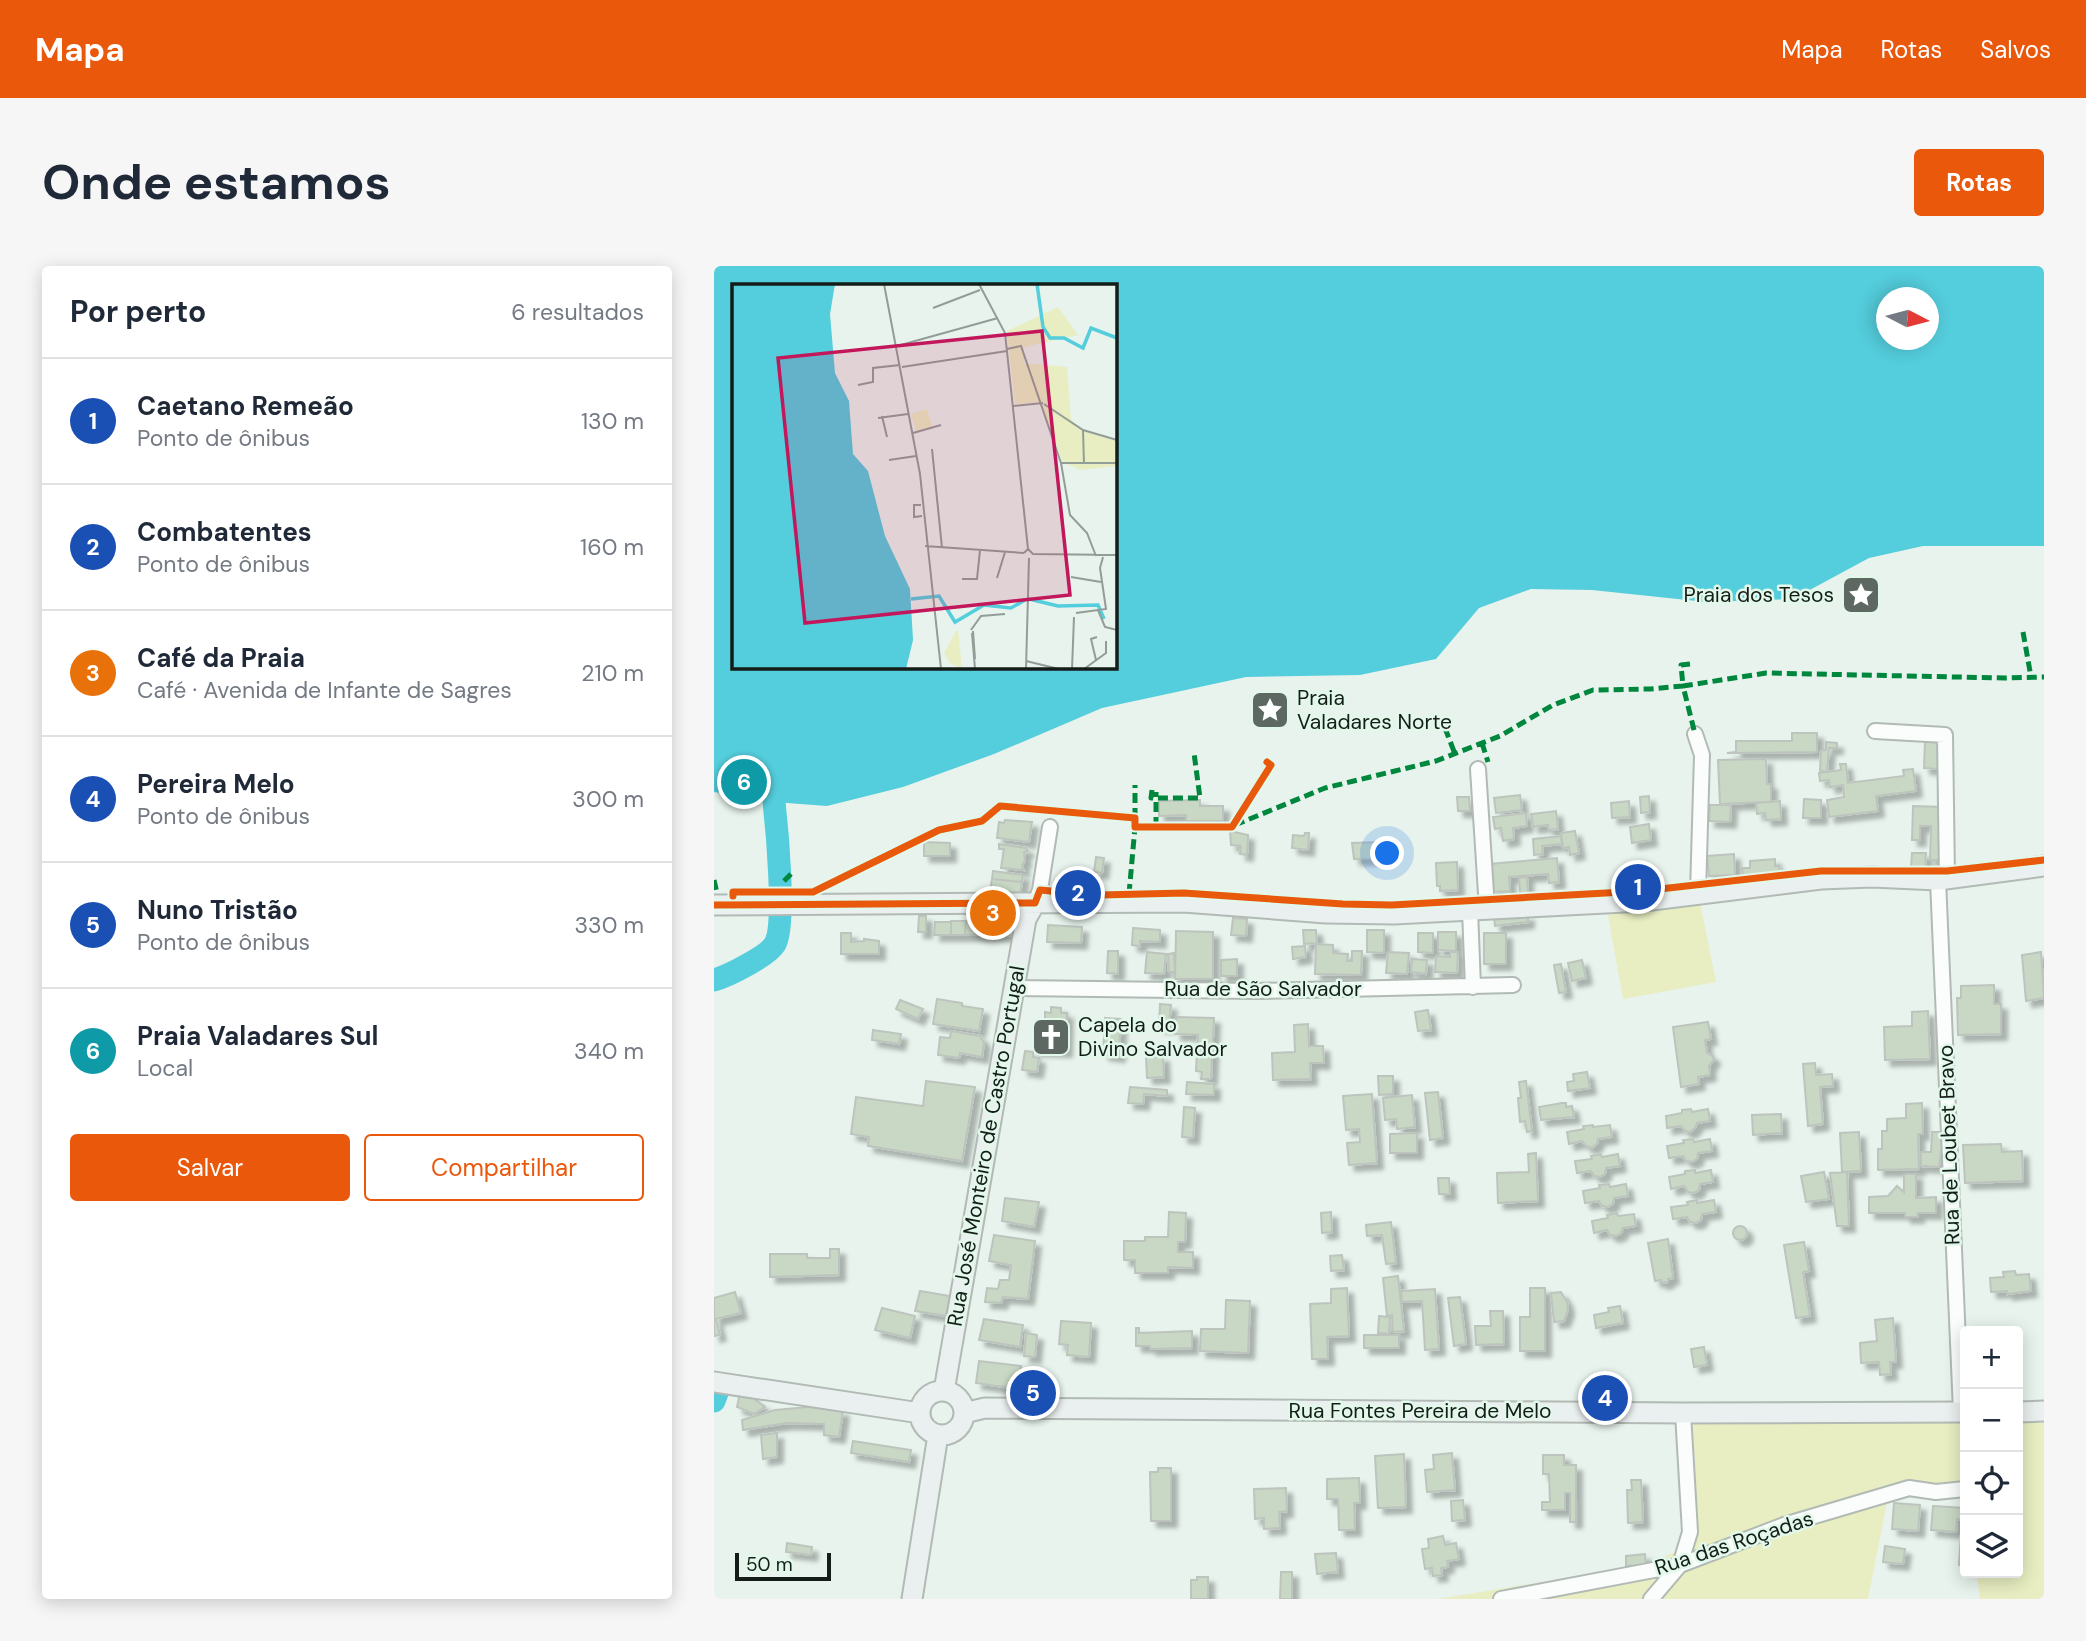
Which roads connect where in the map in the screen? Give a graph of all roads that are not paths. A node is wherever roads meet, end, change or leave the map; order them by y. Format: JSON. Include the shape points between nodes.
{"nodes":[{"id":1,"x":1875,"y":731,"type":"dead end"},
{"id":2,"x":1695,"y":734,"type":"dead end"},
{"id":3,"x":1478,"y":769,"type":"dead end"},
{"id":4,"x":1050,"y":827,"type":"dead end"},
{"id":5,"x":2044,"y":866,"type":"edge"},
{"id":6,"x":1942,"y":879,"type":"junction"},
{"id":7,"x":1698,"y":893,"type":"junction"},
{"id":8,"x":1035,"y":903,"type":"junction"},
{"id":9,"x":714,"y":905,"type":"edge"},
{"id":10,"x":1479,"y":909,"type":"junction"},
{"id":11,"x":1513,"y":985,"type":"dead end"},
{"id":12,"x":1473,"y":987,"type":"junction"},
{"id":13,"x":1014,"y":988,"type":"junction"},
{"id":14,"x":714,"y":1382,"type":"edge"},
{"id":15,"x":1962,"y":1389,"type":"edge"},
{"id":16,"x":944,"y":1391,"type":"junction"},
{"id":17,"x":2044,"y":1411,"type":"edge"},
{"id":18,"x":1960,"y":1412,"type":"edge"},
{"id":19,"x":2023,"y":1412,"type":"edge"},
{"id":20,"x":920,"y":1413,"type":"junction"},
{"id":21,"x":964,"y":1413,"type":"junction"},
{"id":22,"x":1683,"y":1413,"type":"junction"},
{"id":23,"x":938,"y":1435,"type":"junction"},
{"id":24,"x":1960,"y":1490,"type":"edge"},
{"id":25,"x":1681,"y":1565,"type":"junction"},
{"id":26,"x":912,"y":1599,"type":"edge"},
{"id":27,"x":1501,"y":1599,"type":"edge"},
{"id":28,"x":1651,"y":1599,"type":"edge"}],
"edges":[{"from":1,"to":6,"type":"street","name":"Rua de Loubet Bravo","via":[[1945,735]]},
{"from":2,"to":7,"type":"street","via":[[1702,755]]},
{"from":3,"to":10,"type":"street"},
{"from":4,"to":8,"type":"street"},
{"from":5,"to":6,"type":"main road"},
{"from":6,"to":7,"type":"main road","via":[[1821,879]]},
{"from":6,"to":15,"type":"street","name":"Rua de Loubet Bravo"},
{"from":7,"to":10,"type":"main road","via":[[1644,901]]},
{"from":8,"to":9,"type":"main road"},
{"from":8,"to":10,"type":"main road","via":[[1184,902],[1358,914]]},
{"from":8,"to":13,"type":"main road","name":"Rua José Monteiro de Castro Portugal","via":[[1026,919]]},
{"from":10,"to":12,"type":"street"},
{"from":11,"to":12,"type":"street","name":"Rua de São Salvador"},
{"from":12,"to":13,"type":"street","name":"Rua de São Salvador","via":[[1256,991]]},
{"from":13,"to":16,"type":"main road","name":"Rua José Monteiro de Castro Portugal"},
{"from":14,"to":20,"type":"main road"},
{"from":16,"to":20,"type":"main road","via":[[925,1399]]},
{"from":16,"to":21,"type":"main road","via":[[956,1396]]},
{"from":17,"to":19,"type":"main road"},
{"from":18,"to":22,"type":"main road","name":"Rua Fontes Pereira de Melo"},
{"from":20,"to":23,"type":"main road","via":[[923,1425]]},
{"from":21,"to":22,"type":"main road","name":"Rua Fontes Pereira de Melo","via":[[985,1408]]},
{"from":21,"to":23,"type":"main road","via":[[959,1427]]},
{"from":22,"to":25,"type":"street","via":[[1690,1532]]},
{"from":23,"to":26,"type":"main road"},
{"from":24,"to":25,"type":"street","name":"Rua das Roçadas","via":[[1891,1492],[1784,1525]]},
{"from":25,"to":27,"type":"street","name":"Rua das Roçadas"},
{"from":25,"to":28,"type":"street"}]}
